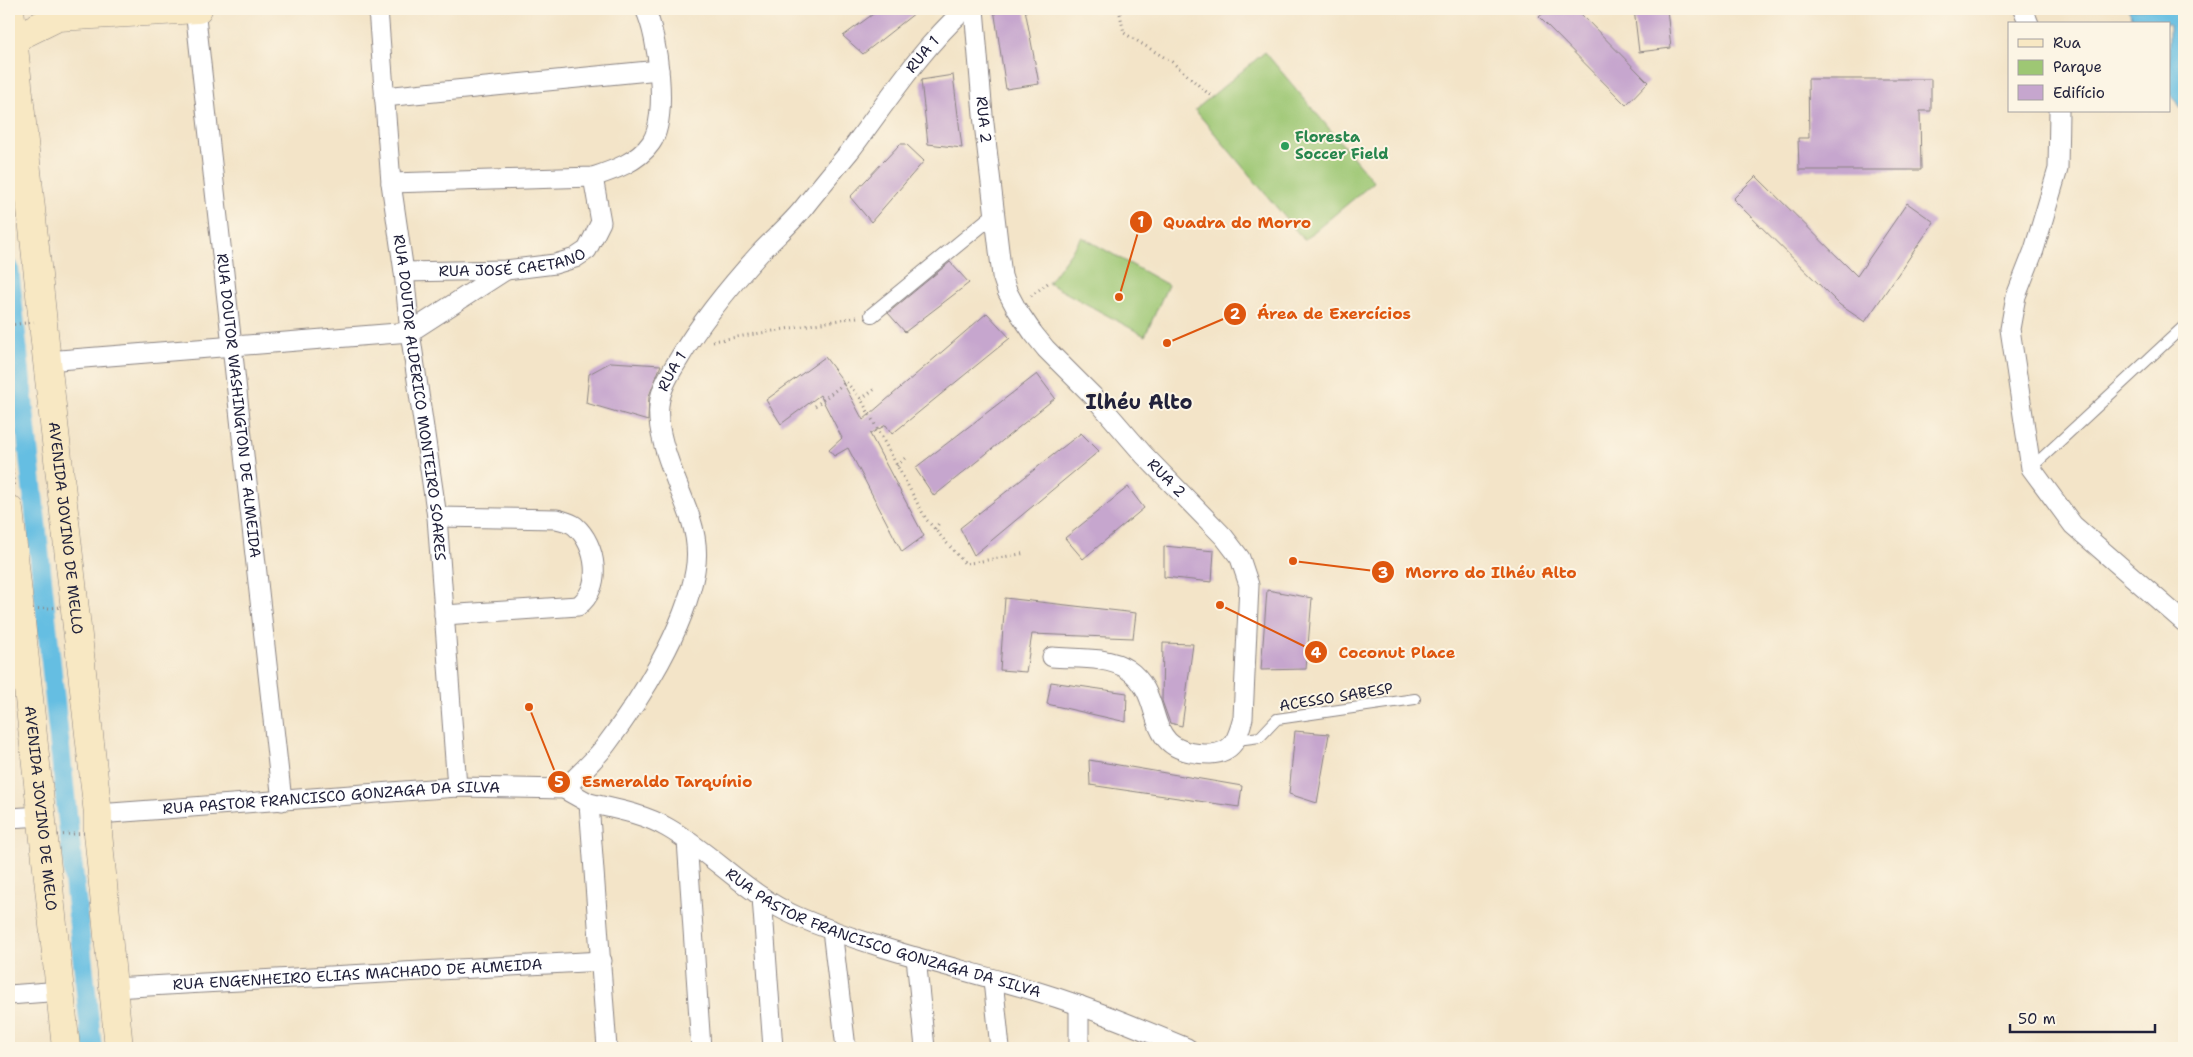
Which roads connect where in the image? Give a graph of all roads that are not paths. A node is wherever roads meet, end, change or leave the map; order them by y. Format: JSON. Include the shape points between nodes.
{"nodes":[{"id":1,"x":10,"y":9,"type":"edge"},
{"id":2,"x":196,"y":9,"type":"edge"},
{"id":3,"x":382,"y":9,"type":"edge"},
{"id":4,"x":645,"y":9,"type":"edge"},
{"id":5,"x":964,"y":9,"type":"edge"},
{"id":6,"x":974,"y":9,"type":"edge"},
{"id":7,"x":2023,"y":9,"type":"edge"},
{"id":8,"x":52,"y":13,"type":"edge"},
{"id":9,"x":2028,"y":22,"type":"edge"},
{"id":10,"x":11,"y":41,"type":"edge"},
{"id":11,"x":659,"y":70,"type":"junction"},
{"id":12,"x":384,"y":97,"type":"junction"},
{"id":13,"x":2060,"y":112,"type":"edge"},
{"id":14,"x":593,"y":177,"type":"junction"},
{"id":15,"x":391,"y":183,"type":"junction"},
{"id":16,"x":995,"y":214,"type":"junction"},
{"id":17,"x":506,"y":270,"type":"junction"},
{"id":18,"x":404,"y":272,"type":"junction"},
{"id":19,"x":872,"y":315,"type":"road end"},
{"id":20,"x":2184,"y":326,"type":"edge"},
{"id":21,"x":410,"y":332,"type":"junction"},
{"id":22,"x":233,"y":346,"type":"junction"},
{"id":23,"x":47,"y":361,"type":"junction"},
{"id":24,"x":2031,"y":468,"type":"junction"},
{"id":25,"x":9,"y":509,"type":"edge"},
{"id":26,"x":438,"y":517,"type":"junction"},
{"id":27,"x":444,"y":615,"type":"junction"},
{"id":28,"x":2184,"y":622,"type":"edge"},
{"id":29,"x":15,"y":634,"type":"edge"},
{"id":30,"x":1052,"y":657,"type":"dead end"},
{"id":31,"x":1415,"y":699,"type":"dead end"},
{"id":32,"x":1237,"y":740,"type":"junction"},
{"id":33,"x":457,"y":787,"type":"junction"},
{"id":34,"x":564,"y":790,"type":"junction"},
{"id":35,"x":282,"y":801,"type":"junction"},
{"id":36,"x":589,"y":803,"type":"junction"},
{"id":37,"x":9,"y":818,"type":"edge"},
{"id":38,"x":92,"y":824,"type":"junction"},
{"id":39,"x":50,"y":826,"type":"junction"},
{"id":40,"x":686,"y":840,"type":"junction"},
{"id":41,"x":762,"y":897,"type":"junction"},
{"id":42,"x":832,"y":930,"type":"junction"},
{"id":43,"x":916,"y":957,"type":"junction"},
{"id":44,"x":602,"y":961,"type":"junction"},
{"id":45,"x":994,"y":980,"type":"junction"},
{"id":46,"x":113,"y":988,"type":"junction"},
{"id":47,"x":60,"y":991,"type":"junction"},
{"id":48,"x":9,"y":996,"type":"edge"},
{"id":49,"x":1079,"y":1004,"type":"junction"},
{"id":50,"x":1166,"y":1044,"type":"edge"},
{"id":51,"x":66,"y":1048,"type":"edge"},
{"id":52,"x":119,"y":1048,"type":"edge"},
{"id":53,"x":607,"y":1048,"type":"edge"},
{"id":54,"x":701,"y":1048,"type":"edge"},
{"id":55,"x":773,"y":1048,"type":"edge"},
{"id":56,"x":846,"y":1048,"type":"edge"},
{"id":57,"x":925,"y":1048,"type":"edge"},
{"id":58,"x":1000,"y":1048,"type":"edge"},
{"id":59,"x":1079,"y":1048,"type":"edge"},
{"id":60,"x":1187,"y":1048,"type":"edge"}],
"edges":[{"from":1,"to":10,"type":"main road","name":"AVENIDA JOVINO DE MELLO"},
{"from":2,"to":8,"type":"main road"},
{"from":2,"to":22,"type":"street","name":"RUA DOUTOR WASHINGTON DE ALMEIDA"},
{"from":3,"to":12,"type":"street","name":"RUA DOUTOR ALDERICO MONTEIRO SOARES"},
{"from":4,"to":11,"type":"street","via":[[653,28]]},
{"from":5,"to":34,"type":"street","name":"RUA 1","via":[[934,39],[807,204],[714,308],[666,379],[658,413],[659,432],[692,523],[696,570],[688,600],[656,672],[605,747]]},
{"from":6,"to":16,"type":"street","name":"RUA 2"},
{"from":7,"to":9,"type":"street"},
{"from":8,"to":10,"type":"main road"},
{"from":10,"to":23,"type":"main road","name":"AVENIDA JOVINO DE MELLO"},
{"from":11,"to":12,"type":"street"},
{"from":11,"to":14,"type":"street","via":[[660,102],[656,134],[651,144],[620,168]]},
{"from":12,"to":15,"type":"street","name":"RUA DOUTOR ALDERICO MONTEIRO SOARES"},
{"from":13,"to":24,"type":"street","via":[[2058,169],[2034,250],[2016,296],[2010,329]]},
{"from":14,"to":15,"type":"street"},
{"from":14,"to":17,"type":"street","name":"RUA JOSÉ CAETANO","via":[[601,222],[587,250],[575,258],[555,264]]},
{"from":15,"to":18,"type":"street","name":"RUA DOUTOR ALDERICO MONTEIRO SOARES"},
{"from":16,"to":19,"type":"street"},
{"from":16,"to":32,"type":"street","name":"RUA 2","via":[[1002,276],[1007,291],[1032,333],[1224,537],[1240,558],[1249,585],[1243,718]]},
{"from":17,"to":18,"type":"street","name":"RUA JOSÉ CAETANO"},
{"from":17,"to":21,"type":"street"},
{"from":18,"to":21,"type":"street","name":"RUA DOUTOR ALDERICO MONTEIRO SOARES"},
{"from":20,"to":24,"type":"lane"},
{"from":21,"to":22,"type":"street"},
{"from":21,"to":26,"type":"street","name":"RUA DOUTOR ALDERICO MONTEIRO SOARES"},
{"from":22,"to":23,"type":"street"},
{"from":22,"to":35,"type":"street","name":"RUA DOUTOR WASHINGTON DE ALMEIDA"},
{"from":23,"to":38,"type":"main road","name":"AVENIDA JOVINO DE MELLO"},
{"from":24,"to":28,"type":"street","via":[[2073,525]]},
{"from":25,"to":29,"type":"main road","name":"AVENIDA JOVINO DE MELO"},
{"from":26,"to":27,"type":"street","name":"RUA DOUTOR ALDERICO MONTEIRO SOARES"},
{"from":26,"to":27,"type":"street","via":[[557,519],[576,526],[590,547],[595,580],[585,602],[578,606]]},
{"from":27,"to":33,"type":"street","name":"RUA DOUTOR ALDERICO MONTEIRO SOARES"},
{"from":29,"to":39,"type":"main road","name":"AVENIDA JOVINO DE MELO"},
{"from":30,"to":32,"type":"street","via":[[1108,662],[1139,678],[1149,694],[1157,726],[1178,749],[1191,754],[1213,754]]},
{"from":31,"to":32,"type":"lane","name":"ACESSO SABESP","via":[[1277,719],[1260,737]]},
{"from":33,"to":34,"type":"street","name":"RUA PASTOR FRANCISCO GONZAGA DA SILVA"},
{"from":33,"to":35,"type":"street","name":"RUA PASTOR FRANCISCO GONZAGA DA SILVA"},
{"from":34,"to":36,"type":"street","name":"RUA PASTOR FRANCISCO GONZAGA DA SILVA"},
{"from":35,"to":38,"type":"street","name":"RUA PASTOR FRANCISCO GONZAGA DA SILVA"},
{"from":36,"to":40,"type":"street","name":"RUA PASTOR FRANCISCO GONZAGA DA SILVA","via":[[633,812],[667,827]]},
{"from":36,"to":44,"type":"street"},
{"from":37,"to":39,"type":"street"},
{"from":38,"to":46,"type":"main road","name":"AVENIDA JOVINO DE MELLO","via":[[98,833]]},
{"from":39,"to":47,"type":"main road","name":"AVENIDA JOVINO DE MELO"},
{"from":40,"to":41,"type":"street","name":"RUA PASTOR FRANCISCO GONZAGA DA SILVA"},
{"from":40,"to":54,"type":"street"},
{"from":41,"to":42,"type":"street","name":"RUA PASTOR FRANCISCO GONZAGA DA SILVA","via":[[794,915]]},
{"from":41,"to":55,"type":"street"},
{"from":42,"to":43,"type":"street","name":"RUA PASTOR FRANCISCO GONZAGA DA SILVA"},
{"from":42,"to":56,"type":"street"},
{"from":43,"to":45,"type":"street","name":"RUA PASTOR FRANCISCO GONZAGA DA SILVA"},
{"from":43,"to":57,"type":"street"},
{"from":44,"to":46,"type":"street","name":"RUA ENGENHEIRO ELIAS MACHADO DE ALMEIDA"},
{"from":44,"to":53,"type":"street"},
{"from":45,"to":49,"type":"street","name":"RUA PASTOR FRANCISCO GONZAGA DA SILVA"},
{"from":45,"to":58,"type":"street"},
{"from":46,"to":52,"type":"main road","name":"AVENIDA JOVINO DE MELLO"},
{"from":47,"to":48,"type":"street"},
{"from":47,"to":51,"type":"main road","name":"AVENIDA JOVINO DE MELO"},
{"from":49,"to":50,"type":"street","name":"RUA PASTOR FRANCISCO GONZAGA DA SILVA"},
{"from":49,"to":59,"type":"street"},
{"from":50,"to":60,"type":"street","name":"RUA PASTOR FRANCISCO GONZAGA DA SILVA"}]}
